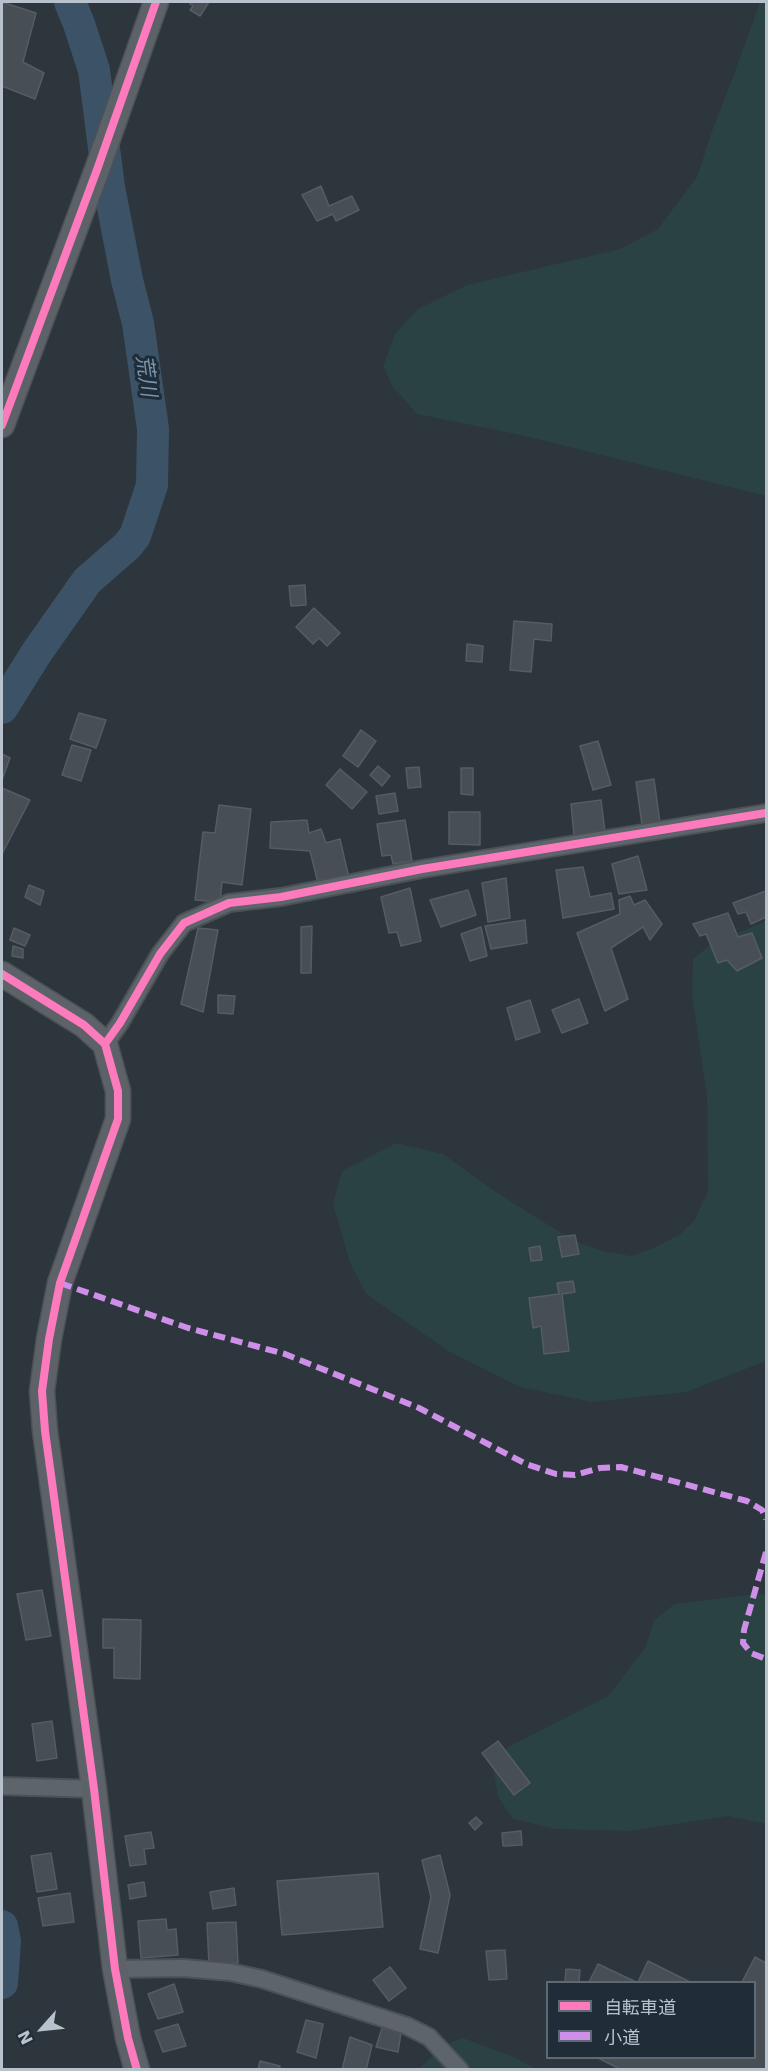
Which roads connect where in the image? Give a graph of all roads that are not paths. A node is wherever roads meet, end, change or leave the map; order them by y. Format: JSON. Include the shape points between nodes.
{"nodes":[{"id":1,"x":156,"y":2,"type":"edge"},
{"id":2,"x":2,"y":425,"type":"edge"},
{"id":3,"x":766,"y":813,"type":"edge"},
{"id":4,"x":2,"y":974,"type":"edge"},
{"id":5,"x":105,"y":1044,"type":"junction"},
{"id":6,"x":2,"y":1786,"type":"edge"},
{"id":7,"x":94,"y":1789,"type":"junction"},
{"id":8,"x":116,"y":1969,"type":"junction"},
{"id":9,"x":137,"y":2070,"type":"edge"},
{"id":10,"x":460,"y":2070,"type":"edge"}],
"edges":[{"from":1,"to":2,"type":"street"},
{"from":3,"to":5,"type":"street","via":[[229,903],[184,923],[159,954]]},
{"from":4,"to":5,"type":"street","via":[[84,1025]]},
{"from":5,"to":7,"type":"street","via":[[118,1091],[118,1119],[60,1283],[42,1391]]},
{"from":6,"to":7,"type":"street"},
{"from":7,"to":8,"type":"street"},
{"from":8,"to":9,"type":"street"},
{"from":8,"to":10,"type":"street","via":[[183,1968],[262,1979],[406,2026],[429,2037]]}]}
